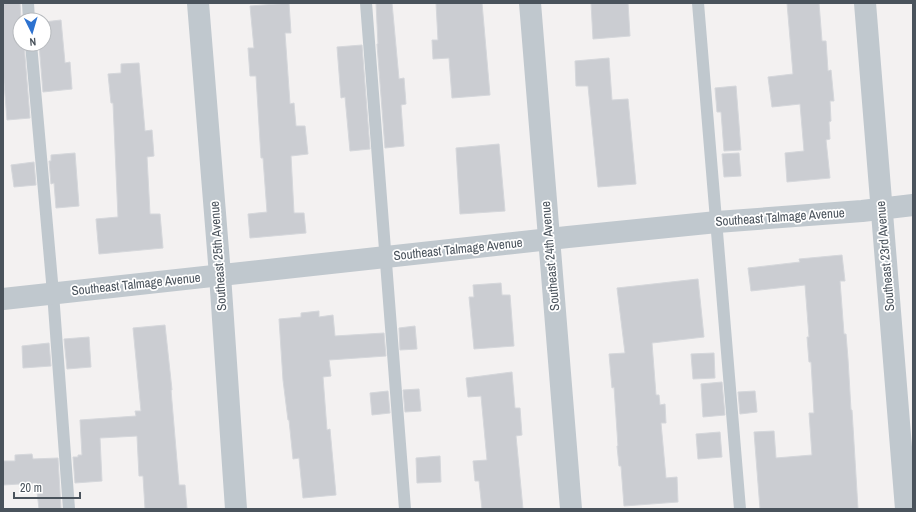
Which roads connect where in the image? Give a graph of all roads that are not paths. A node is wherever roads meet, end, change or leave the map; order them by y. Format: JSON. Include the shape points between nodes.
{"nodes":[{"id":1,"x":198,"y":3,"type":"edge"},
{"id":2,"x":366,"y":3,"type":"edge"},
{"id":3,"x":530,"y":3,"type":"edge"},
{"id":4,"x":698,"y":3,"type":"edge"},
{"id":5,"x":865,"y":3,"type":"edge"},
{"id":6,"x":32,"y":52,"type":"edge"},
{"id":7,"x":913,"y":205,"type":"edge"},
{"id":8,"x":881,"y":209,"type":"junction"},
{"id":9,"x":717,"y":222,"type":"junction"},
{"id":10,"x":549,"y":240,"type":"junction"},
{"id":11,"x":386,"y":256,"type":"junction"},
{"id":12,"x":220,"y":275,"type":"junction"},
{"id":13,"x":52,"y":293,"type":"junction"},
{"id":14,"x":3,"y":299,"type":"edge"},
{"id":15,"x":69,"y":509,"type":"edge"},
{"id":16,"x":236,"y":509,"type":"edge"},
{"id":17,"x":405,"y":509,"type":"edge"},
{"id":18,"x":571,"y":509,"type":"edge"},
{"id":19,"x":740,"y":509,"type":"edge"},
{"id":20,"x":906,"y":509,"type":"edge"}],
"edges":[{"from":1,"to":12,"type":"street","name":"Southeast 25th Avenue"},
{"from":2,"to":11,"type":"lane"},
{"from":3,"to":10,"type":"street","name":"Southeast 24th Avenue"},
{"from":4,"to":9,"type":"lane"},
{"from":5,"to":8,"type":"street","name":"Southeast 23rd Avenue"},
{"from":6,"to":13,"type":"lane"},
{"from":7,"to":8,"type":"street","name":"Southeast Talmage Avenue"},
{"from":8,"to":9,"type":"street","name":"Southeast Talmage Avenue"},
{"from":8,"to":20,"type":"street","name":"Southeast 23rd Avenue"},
{"from":9,"to":10,"type":"street","name":"Southeast Talmage Avenue"},
{"from":9,"to":19,"type":"lane"},
{"from":10,"to":11,"type":"street","name":"Southeast Talmage Avenue"},
{"from":10,"to":18,"type":"street","name":"Southeast 24th Avenue"},
{"from":11,"to":12,"type":"street","name":"Southeast Talmage Avenue"},
{"from":11,"to":17,"type":"lane"},
{"from":12,"to":13,"type":"street","name":"Southeast Talmage Avenue"},
{"from":12,"to":16,"type":"street","name":"Southeast 25th Avenue"},
{"from":13,"to":14,"type":"street","name":"Southeast Talmage Avenue"},
{"from":13,"to":15,"type":"lane"}]}
